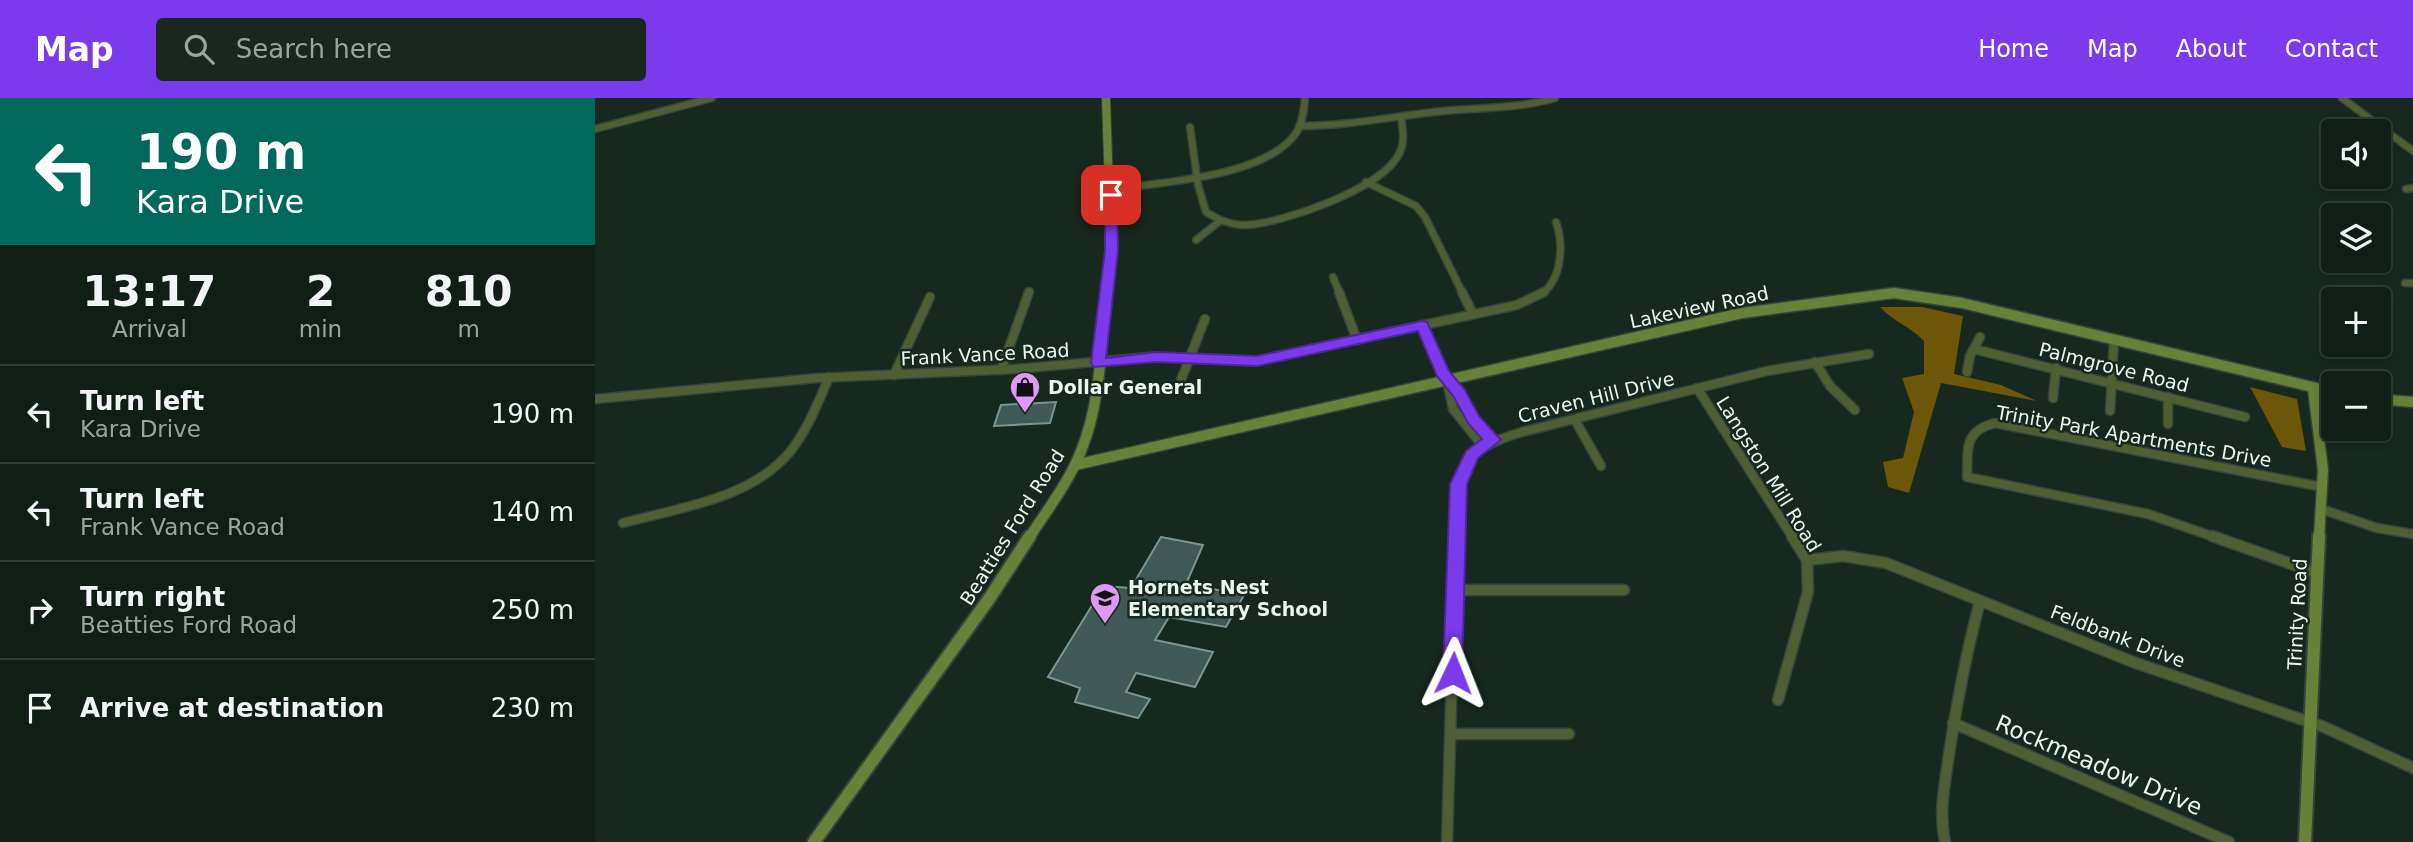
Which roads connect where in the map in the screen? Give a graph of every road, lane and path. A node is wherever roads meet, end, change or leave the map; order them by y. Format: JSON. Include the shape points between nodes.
{"nodes":[{"id":1,"x":712,"y":98,"type":"edge"},
{"id":2,"x":1106,"y":98,"type":"edge"},
{"id":3,"x":1305,"y":98,"type":"edge"},
{"id":4,"x":1555,"y":98,"type":"edge"},
{"id":5,"x":2342,"y":98,"type":"edge"},
{"id":6,"x":1401,"y":117,"type":"junction"},
{"id":7,"x":1299,"y":126,"type":"junction"},
{"id":8,"x":1190,"y":127,"type":"dead end"},
{"id":9,"x":595,"y":129,"type":"edge"},
{"id":10,"x":2413,"y":151,"type":"edge"},
{"id":11,"x":1198,"y":176,"type":"junction"},
{"id":12,"x":1366,"y":182,"type":"junction"},
{"id":13,"x":1111,"y":189,"type":"junction"},
{"id":14,"x":1220,"y":221,"type":"junction"},
{"id":15,"x":1556,"y":222,"type":"dead end"},
{"id":16,"x":1196,"y":240,"type":"dead end"},
{"id":17,"x":1333,"y":277,"type":"dead end"},
{"id":18,"x":1029,"y":292,"type":"dead end"},
{"id":19,"x":930,"y":298,"type":"dead end"},
{"id":20,"x":1473,"y":314,"type":"junction"},
{"id":21,"x":1206,"y":319,"type":"dead end"},
{"id":22,"x":1422,"y":325,"type":"junction"},
{"id":23,"x":1980,"y":337,"type":"dead end"},
{"id":24,"x":1357,"y":340,"type":"junction"},
{"id":25,"x":2114,"y":340,"type":"junction"},
{"id":26,"x":1974,"y":349,"type":"junction"},
{"id":27,"x":1869,"y":354,"type":"dead end"},
{"id":28,"x":1190,"y":359,"type":"junction"},
{"id":29,"x":1815,"y":362,"type":"junction"},
{"id":30,"x":1099,"y":363,"type":"junction"},
{"id":31,"x":2056,"y":368,"type":"junction"},
{"id":32,"x":1001,"y":370,"type":"junction"},
{"id":33,"x":1967,"y":372,"type":"dead end"},
{"id":34,"x":894,"y":374,"type":"junction"},
{"id":35,"x":829,"y":377,"type":"junction"},
{"id":36,"x":1181,"y":380,"type":"dead end"},
{"id":37,"x":1447,"y":381,"type":"junction"},
{"id":38,"x":2111,"y":382,"type":"junction"},
{"id":39,"x":1697,"y":388,"type":"junction"},
{"id":40,"x":2313,"y":389,"type":"junction"},
{"id":41,"x":2321,"y":390,"type":"edge"},
{"id":42,"x":2168,"y":397,"type":"junction"},
{"id":43,"x":2053,"y":398,"type":"dead end"},
{"id":44,"x":595,"y":399,"type":"edge"},
{"id":45,"x":2391,"y":400,"type":"edge"},
{"id":46,"x":2413,"y":402,"type":"edge"},
{"id":47,"x":1855,"y":410,"type":"dead end"},
{"id":48,"x":2110,"y":411,"type":"dead end"},
{"id":49,"x":2245,"y":417,"type":"dead end"},
{"id":50,"x":1575,"y":420,"type":"junction"},
{"id":51,"x":2168,"y":424,"type":"dead end"},
{"id":52,"x":1493,"y":440,"type":"junction"},
{"id":53,"x":1482,"y":445,"type":"junction"},
{"id":54,"x":1075,"y":465,"type":"junction"},
{"id":55,"x":1601,"y":466,"type":"dead end"},
{"id":56,"x":2322,"y":487,"type":"junction"},
{"id":57,"x":2321,"y":509,"type":"junction"},
{"id":58,"x":622,"y":523,"type":"dead end"},
{"id":59,"x":2413,"y":534,"type":"edge"},
{"id":60,"x":1807,"y":560,"type":"junction"},
{"id":61,"x":2317,"y":573,"type":"junction"},
{"id":62,"x":1455,"y":590,"type":"junction"},
{"id":63,"x":1624,"y":590,"type":"dead end"},
{"id":64,"x":1980,"y":601,"type":"junction"},
{"id":65,"x":1778,"y":701,"type":"dead end"},
{"id":66,"x":1953,"y":723,"type":"junction"},
{"id":67,"x":2308,"y":723,"type":"junction"},
{"id":68,"x":1451,"y":734,"type":"junction"},
{"id":69,"x":1569,"y":734,"type":"dead end"},
{"id":70,"x":2413,"y":768,"type":"edge"},
{"id":71,"x":814,"y":842,"type":"edge"},
{"id":72,"x":1447,"y":842,"type":"edge"},
{"id":73,"x":1944,"y":842,"type":"edge"},
{"id":74,"x":2229,"y":842,"type":"edge"},
{"id":75,"x":2305,"y":842,"type":"edge"}],
"edges":[{"from":1,"to":9,"type":"street"},
{"from":2,"to":13,"type":"main road","name":"Beatties Ford Road"},
{"from":3,"to":7,"type":"street"},
{"from":4,"to":6,"type":"street"},
{"from":5,"to":10,"type":"street"},
{"from":6,"to":7,"type":"street"},
{"from":6,"to":12,"type":"street","via":[[1403,146],[1397,158]]},
{"from":7,"to":11,"type":"street","via":[[1268,155],[1234,169]]},
{"from":8,"to":11,"type":"street"},
{"from":11,"to":13,"type":"street"},
{"from":11,"to":14,"type":"street","via":[[1200,200],[1206,212]]},
{"from":12,"to":14,"type":"street","via":[[1326,204],[1268,221],[1247,225]]},
{"from":12,"to":20,"type":"street","via":[[1416,206],[1425,217]]},
{"from":13,"to":30,"type":"main road","name":"Beatties Ford Road","via":[[1111,250]]},
{"from":14,"to":16,"type":"street"},
{"from":15,"to":20,"type":"street","name":"Frank Vance Road","via":[[1560,239],[1555,276],[1547,290],[1517,304]]},
{"from":17,"to":24,"type":"street"},
{"from":18,"to":32,"type":"street"},
{"from":19,"to":34,"type":"street"},
{"from":20,"to":22,"type":"street","name":"Frank Vance Road"},
{"from":21,"to":28,"type":"street"},
{"from":22,"to":24,"type":"street","name":"Frank Vance Road"},
{"from":22,"to":37,"type":"street"},
{"from":23,"to":26,"type":"street"},
{"from":24,"to":28,"type":"street","name":"Frank Vance Road","via":[[1257,361]]},
{"from":25,"to":37,"type":"main road","name":"Lakeview Road","via":[[1962,303],[1894,292],[1742,313]]},
{"from":25,"to":38,"type":"street"},
{"from":25,"to":40,"type":"main road","name":"Lakeview Road"},
{"from":26,"to":31,"type":"street","name":"Palmgrove Road"},
{"from":26,"to":33,"type":"street"},
{"from":27,"to":29,"type":"street","name":"Craven Hill Drive"},
{"from":28,"to":30,"type":"street","name":"Frank Vance Road"},
{"from":28,"to":36,"type":"street"},
{"from":29,"to":39,"type":"street","name":"Craven Hill Drive"},
{"from":29,"to":47,"type":"street","via":[[1830,386]]},
{"from":30,"to":32,"type":"street","name":"Frank Vance Road"},
{"from":30,"to":54,"type":"main road","name":"Beatties Ford Road","via":[[1090,423]]},
{"from":31,"to":38,"type":"street","name":"Palmgrove Road"},
{"from":31,"to":43,"type":"street"},
{"from":32,"to":34,"type":"street","name":"Frank Vance Road"},
{"from":34,"to":35,"type":"street","name":"Frank Vance Road"},
{"from":35,"to":44,"type":"street","name":"Frank Vance Road"},
{"from":35,"to":58,"type":"street","via":[[797,441],[774,468],[733,490]]},
{"from":37,"to":52,"type":"street"},
{"from":37,"to":53,"type":"street","via":[[1447,398],[1455,415]]},
{"from":37,"to":54,"type":"main road","name":"Lakeview Road"},
{"from":38,"to":42,"type":"street","name":"Palmgrove Road"},
{"from":38,"to":48,"type":"street"},
{"from":39,"to":50,"type":"street","name":"Craven Hill Drive"},
{"from":39,"to":60,"type":"street","name":"Langston Mill Road"},
{"from":40,"to":41,"type":"main road","name":"Lakeview Road"},
{"from":40,"to":56,"type":"main road","name":"Trinity Road"},
{"from":42,"to":49,"type":"street","name":"Palmgrove Road"},
{"from":42,"to":51,"type":"street"},
{"from":45,"to":46,"type":"main road"},
{"from":50,"to":52,"type":"street","name":"Craven Hill Drive"},
{"from":50,"to":55,"type":"street"},
{"from":52,"to":53,"type":"street","name":"Craven Hill Drive"},
{"from":53,"to":62,"type":"street","name":"Craven Hill Drive","via":[[1465,464],[1458,484]]},
{"from":54,"to":71,"type":"main road","name":"Beatties Ford Road","via":[[989,599]]},
{"from":56,"to":57,"type":"main road","name":"Trinity Road"},
{"from":56,"to":61,"type":"street","name":"Trinity Park Apartments Drive","via":[[1995,423],[1980,425],[1970,437],[1967,477],[2148,514]]},
{"from":57,"to":59,"type":"street","via":[[2377,528]]},
{"from":57,"to":61,"type":"main road","name":"Trinity Road"},
{"from":60,"to":64,"type":"street","name":"Feldbank Drive","via":[[1843,556],[1886,563]]},
{"from":60,"to":65,"type":"street","name":"Langston Mill Road","via":[[1808,592]]},
{"from":61,"to":67,"type":"main road","name":"Trinity Road"},
{"from":62,"to":63,"type":"street"},
{"from":62,"to":68,"type":"street","name":"Craven Hill Drive"},
{"from":64,"to":66,"type":"street"},
{"from":64,"to":67,"type":"street","name":"Feldbank Drive"},
{"from":66,"to":73,"type":"street","via":[[1940,815]]},
{"from":66,"to":74,"type":"street","name":"Rockmeadow Drive"},
{"from":67,"to":70,"type":"street","name":"Feldbank Drive"},
{"from":67,"to":75,"type":"main road","name":"Trinity Road"},
{"from":68,"to":69,"type":"street"},
{"from":68,"to":72,"type":"street","name":"Craven Hill Drive"}]}
